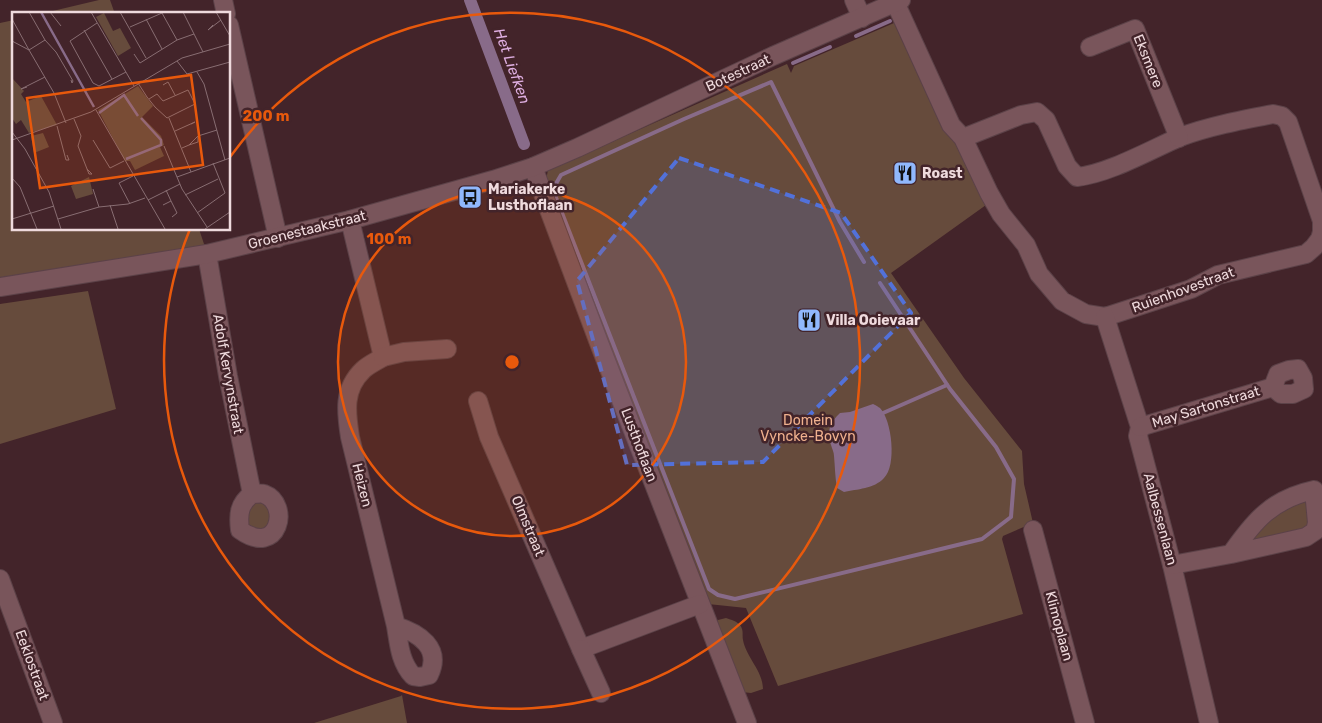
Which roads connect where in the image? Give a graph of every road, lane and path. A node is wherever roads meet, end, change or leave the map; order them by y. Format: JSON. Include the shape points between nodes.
{"nodes":[{"id":1,"x":854,"y":0,"type":"edge"},
{"id":2,"x":898,"y":1,"type":"edge"},
{"id":3,"x":862,"y":18,"type":"junction"},
{"id":4,"x":230,"y":29,"type":"edge"},
{"id":5,"x":1090,"y":47,"type":"dead end"},
{"id":6,"x":963,"y":138,"type":"junction"},
{"id":7,"x":1179,"y":138,"type":"junction"},
{"id":8,"x":577,"y":148,"type":"joint"},
{"id":9,"x":533,"y":167,"type":"junction"},
{"id":10,"x":350,"y":220,"type":"junction"},
{"id":11,"x":278,"y":238,"type":"junction"},
{"id":12,"x":207,"y":254,"type":"junction"},
{"id":13,"x":0,"y":287,"type":"edge"},
{"id":14,"x":1105,"y":317,"type":"junction"},
{"id":15,"x":447,"y":350,"type":"dead end"},
{"id":16,"x":383,"y":357,"type":"junction"},
{"id":17,"x":1273,"y":387,"type":"dead end"},
{"id":18,"x":478,"y":401,"type":"dead end"},
{"id":19,"x":1140,"y":427,"type":"junction"},
{"id":20,"x":1318,"y":489,"type":"edge"},
{"id":21,"x":252,"y":494,"type":"dead end"},
{"id":22,"x":1033,"y":530,"type":"dead end"},
{"id":23,"x":1231,"y":554,"type":"junction"},
{"id":24,"x":1172,"y":565,"type":"junction"},
{"id":25,"x":0,"y":579,"type":"edge"},
{"id":26,"x":700,"y":604,"type":"junction"},
{"id":27,"x":396,"y":626,"type":"dead end"},
{"id":28,"x":581,"y":649,"type":"junction"},
{"id":29,"x":601,"y":693,"type":"dead end"},
{"id":30,"x":53,"y":723,"type":"edge"},
{"id":31,"x":747,"y":723,"type":"edge"},
{"id":32,"x":1085,"y":723,"type":"edge"},
{"id":33,"x":1209,"y":723,"type":"edge"}],
"edges":[{"from":1,"to":3,"type":"street"},
{"from":2,"to":3,"type":"street","name":"Botestraat"},
{"from":2,"to":6,"type":"street","via":[[951,125]]},
{"from":3,"to":8,"type":"street","name":"Botestraat"},
{"from":4,"to":11,"type":"street"},
{"from":5,"to":7,"type":"street","name":"Eksmere","via":[[1142,27]]},
{"from":6,"to":7,"type":"street","name":"Ruienhovestraat","via":[[1037,112],[1046,120],[1067,166],[1077,177],[1106,169]]},
{"from":6,"to":14,"type":"street","via":[[989,193],[1026,245],[1039,274],[1062,301],[1086,314]]},
{"from":7,"to":14,"type":"street","name":"Ruienhovestraat","via":[[1261,116],[1282,116],[1288,122],[1322,221],[1320,239],[1306,254],[1218,275],[1191,289]]},
{"from":8,"to":9,"type":"street","name":"Groenestaakstraat"},
{"from":9,"to":10,"type":"street","name":"Groenestaakstraat"},
{"from":9,"to":26,"type":"street","name":"Lusthoflaan"},
{"from":10,"to":11,"type":"street","name":"Groenestaakstraat"},
{"from":10,"to":16,"type":"street"},
{"from":11,"to":12,"type":"street","name":"Groenestaakstraat"},
{"from":12,"to":13,"type":"street","name":"Groenestaakstraat"},
{"from":12,"to":21,"type":"street","name":"Adolf Kervynstraat"},
{"from":14,"to":19,"type":"street","name":"Aalbessenlaan"},
{"from":15,"to":16,"type":"street","name":"Heizen","via":[[404,352]]},
{"from":16,"to":27,"type":"street","name":"Heizen","via":[[363,370],[351,385],[346,408],[350,437]]},
{"from":17,"to":19,"type":"street","name":"May Sartonstraat"},
{"from":18,"to":28,"type":"street","name":"Olmstraat","via":[[489,437]]},
{"from":19,"to":24,"type":"street","name":"Aalbessenlaan","via":[[1138,436]]},
{"from":20,"to":23,"type":"street","via":[[1298,493],[1267,511],[1251,526]]},
{"from":20,"to":23,"type":"street","via":[[1315,531],[1306,537]]},
{"from":22,"to":32,"type":"street","name":"Klimoplaan"},
{"from":23,"to":24,"type":"street"},
{"from":24,"to":33,"type":"street","name":"Aalbessenlaan"},
{"from":25,"to":30,"type":"street","name":"Eeklostraat"},
{"from":26,"to":28,"type":"street"},
{"from":26,"to":31,"type":"street","name":"Lusthoflaan"},
{"from":28,"to":29,"type":"street","name":"Olmstraat"}]}
